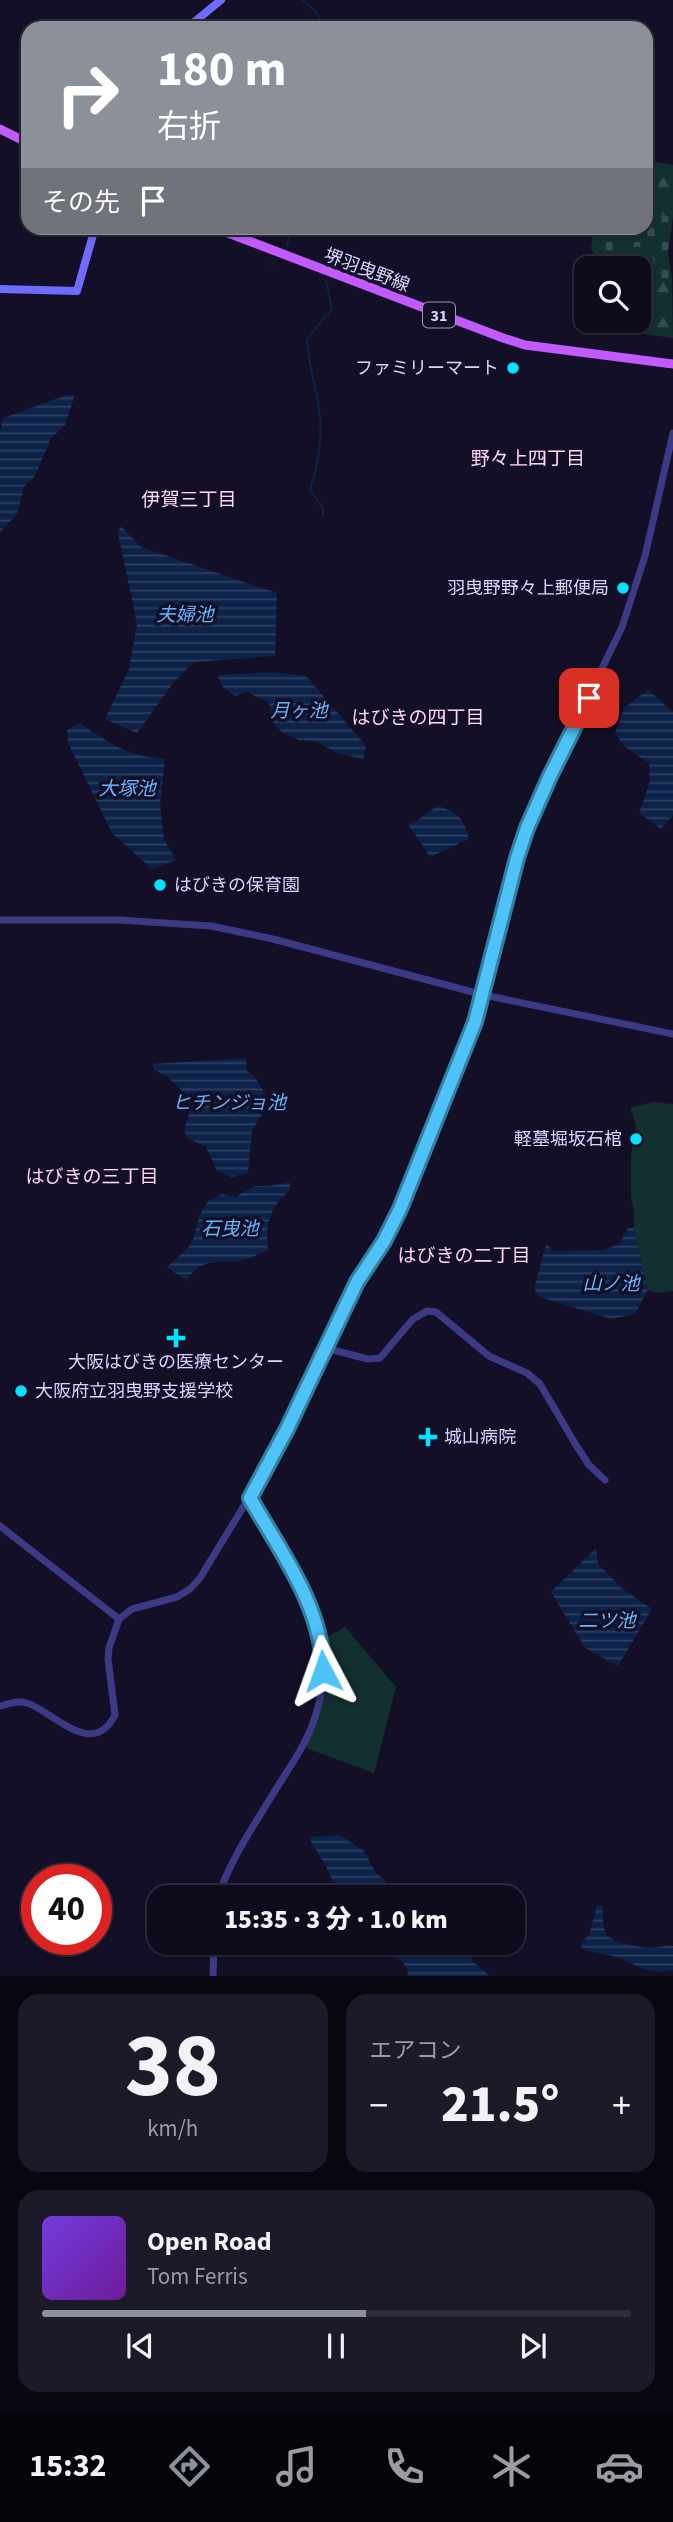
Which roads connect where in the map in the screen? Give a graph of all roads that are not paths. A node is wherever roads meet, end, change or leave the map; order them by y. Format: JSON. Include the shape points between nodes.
{"nodes":[{"id":1,"x":221,"y":0,"type":"edge"},
{"id":2,"x":196,"y":21,"type":"edge"},
{"id":3,"x":0,"y":129,"type":"edge"},
{"id":4,"x":21,"y":140,"type":"edge"},
{"id":5,"x":92,"y":235,"type":"edge"},
{"id":6,"x":233,"y":235,"type":"edge"},
{"id":7,"x":0,"y":289,"type":"edge"},
{"id":8,"x":673,"y":364,"type":"edge"},
{"id":9,"x":673,"y":433,"type":"edge"},
{"id":10,"x":0,"y":920,"type":"edge"},
{"id":11,"x":484,"y":995,"type":"junction"},
{"id":12,"x":673,"y":1034,"type":"edge"},
{"id":13,"x":325,"y":1348,"type":"junction"},
{"id":14,"x":605,"y":1480,"type":"dead end"},
{"id":15,"x":250,"y":1498,"type":"junction"},
{"id":16,"x":0,"y":1526,"type":"edge"},
{"id":17,"x":119,"y":1619,"type":"junction"},
{"id":18,"x":0,"y":1706,"type":"edge"},
{"id":19,"x":223,"y":1885,"type":"edge"},
{"id":20,"x":214,"y":1955,"type":"edge"},
{"id":21,"x":213,"y":1976,"type":"edge"}],
"edges":[{"from":1,"to":2,"type":"main road"},
{"from":3,"to":4,"type":"main road"},
{"from":5,"to":7,"type":"main road","via":[[77,291]]},
{"from":6,"to":8,"type":"main road","name":"堺羽曳野線","number":"31","via":[[525,345]]},
{"from":9,"to":11,"type":"street","via":[[630,605],[527,828]]},
{"from":10,"to":11,"type":"street","via":[[211,926]]},
{"from":11,"to":12,"type":"street"},
{"from":11,"to":13,"type":"street","via":[[400,1209]]},
{"from":13,"to":14,"type":"street","via":[[380,1358],[413,1319],[427,1311],[436,1312],[489,1356],[534,1377],[589,1465]]},
{"from":13,"to":15,"type":"street"},
{"from":15,"to":17,"type":"street","via":[[190,1589],[132,1609]]},
{"from":15,"to":19,"type":"street","via":[[311,1607],[321,1638],[322,1686],[305,1743],[237,1853]]},
{"from":16,"to":17,"type":"street"},
{"from":17,"to":18,"type":"street","via":[[108,1660],[114,1715],[105,1729],[91,1734],[77,1731],[25,1702]]},
{"from":20,"to":21,"type":"street"}]}
